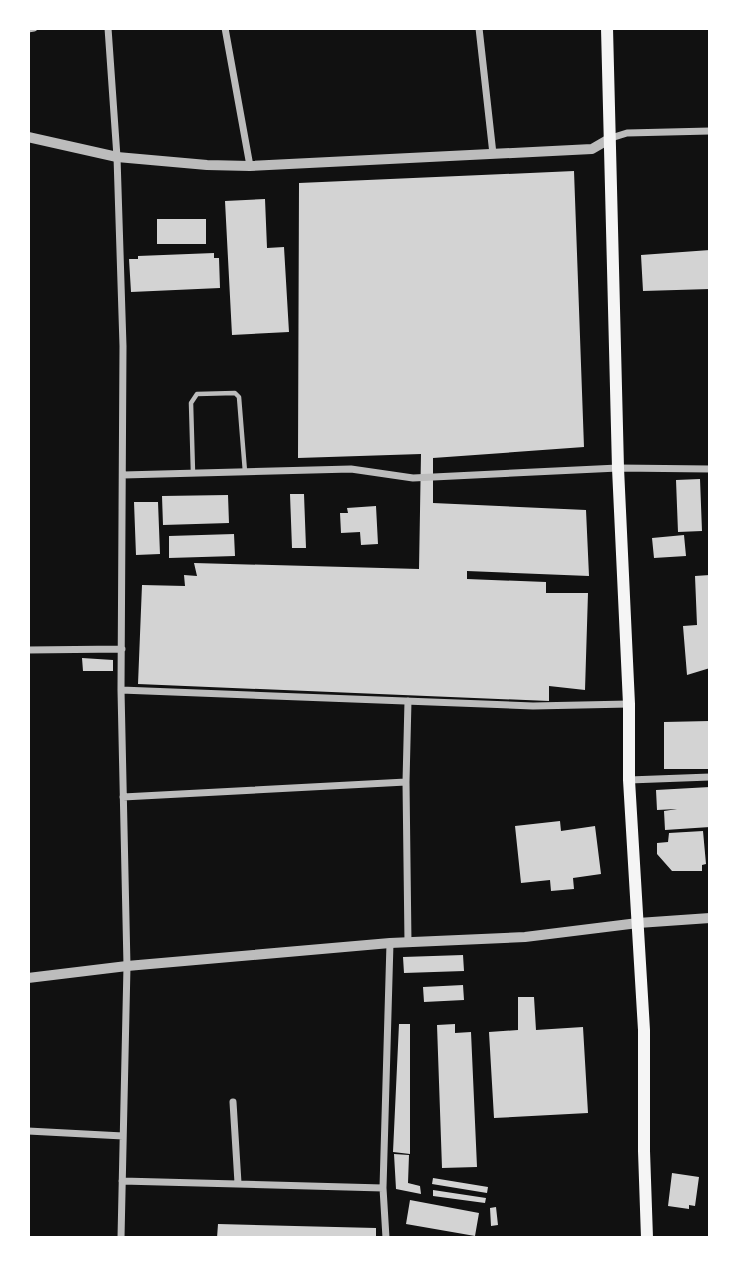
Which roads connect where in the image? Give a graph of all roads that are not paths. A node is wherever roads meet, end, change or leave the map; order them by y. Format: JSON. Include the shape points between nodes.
{"nodes":[{"id":1,"x":34,"y":28,"type":"edge"},
{"id":2,"x":108,"y":28,"type":"edge"},
{"id":3,"x":225,"y":28,"type":"edge"},
{"id":4,"x":479,"y":28,"type":"edge"},
{"id":5,"x":607,"y":28,"type":"edge"},
{"id":6,"x":28,"y":29,"type":"edge"},
{"id":7,"x":710,"y":131,"type":"edge"},
{"id":8,"x":28,"y":137,"type":"edge"},
{"id":9,"x":611,"y":138,"type":"junction"},
{"id":10,"x":493,"y":154,"type":"junction"},
{"id":11,"x":117,"y":157,"type":"junction"},
{"id":12,"x":250,"y":166,"type":"junction"},
{"id":13,"x":618,"y":468,"type":"junction"},
{"id":14,"x":710,"y":469,"type":"edge"},
{"id":15,"x":245,"y":472,"type":"junction"},
{"id":16,"x":193,"y":473,"type":"junction"},
{"id":17,"x":123,"y":475,"type":"junction"},
{"id":18,"x":122,"y":649,"type":"junction"},
{"id":19,"x":28,"y":650,"type":"edge"},
{"id":20,"x":121,"y":690,"type":"junction"},
{"id":21,"x":408,"y":701,"type":"junction"},
{"id":22,"x":629,"y":704,"type":"junction"},
{"id":23,"x":710,"y":777,"type":"edge"},
{"id":24,"x":629,"y":779,"type":"junction"},
{"id":25,"x":406,"y":782,"type":"junction"},
{"id":26,"x":123,"y":797,"type":"junction"},
{"id":27,"x":710,"y":918,"type":"edge"},
{"id":28,"x":638,"y":923,"type":"junction"},
{"id":29,"x":390,"y":943,"type":"junction"},
{"id":30,"x":408,"y":943,"type":"junction"},
{"id":31,"x":127,"y":966,"type":"junction"},
{"id":32,"x":28,"y":978,"type":"edge"},
{"id":33,"x":233,"y":1102,"type":"dead end"},
{"id":34,"x":28,"y":1131,"type":"edge"},
{"id":35,"x":123,"y":1136,"type":"junction"},
{"id":36,"x":122,"y":1181,"type":"junction"},
{"id":37,"x":237,"y":1183,"type":"junction"},
{"id":38,"x":383,"y":1188,"type":"junction"},
{"id":39,"x":121,"y":1238,"type":"edge"},
{"id":40,"x":386,"y":1238,"type":"edge"},
{"id":41,"x":647,"y":1238,"type":"edge"}],
"edges":[{"from":1,"to":6,"type":"street"},
{"from":2,"to":11,"type":"street"},
{"from":3,"to":12,"type":"street"},
{"from":4,"to":10,"type":"street"},
{"from":5,"to":9,"type":"main road"},
{"from":7,"to":9,"type":"street","via":[[627,132]]},
{"from":8,"to":11,"type":"street"},
{"from":9,"to":10,"type":"street","via":[[592,149]]},
{"from":9,"to":13,"type":"main road"},
{"from":10,"to":12,"type":"street"},
{"from":11,"to":12,"type":"street"},
{"from":11,"to":17,"type":"street"},
{"from":13,"to":14,"type":"street"},
{"from":13,"to":15,"type":"street","via":[[413,478],[351,469]]},
{"from":13,"to":22,"type":"main road"},
{"from":15,"to":16,"type":"street"},
{"from":15,"to":16,"type":"lane","via":[[235,393],[197,394],[191,403]]},
{"from":16,"to":17,"type":"street"},
{"from":17,"to":18,"type":"street"},
{"from":18,"to":19,"type":"street"},
{"from":18,"to":20,"type":"street"},
{"from":20,"to":21,"type":"street"},
{"from":20,"to":26,"type":"street"},
{"from":21,"to":22,"type":"street"},
{"from":21,"to":25,"type":"street"},
{"from":22,"to":24,"type":"main road"},
{"from":23,"to":24,"type":"street"},
{"from":24,"to":28,"type":"main road"},
{"from":25,"to":26,"type":"street"},
{"from":25,"to":30,"type":"street"},
{"from":26,"to":31,"type":"street"},
{"from":27,"to":28,"type":"street"},
{"from":28,"to":30,"type":"street","via":[[525,937]]},
{"from":28,"to":41,"type":"main road"},
{"from":29,"to":30,"type":"street"},
{"from":29,"to":31,"type":"street"},
{"from":29,"to":38,"type":"street"},
{"from":31,"to":32,"type":"street"},
{"from":31,"to":35,"type":"street"},
{"from":33,"to":37,"type":"street"},
{"from":34,"to":35,"type":"street"},
{"from":35,"to":36,"type":"street"},
{"from":36,"to":37,"type":"street"},
{"from":36,"to":39,"type":"street"},
{"from":37,"to":38,"type":"street"},
{"from":38,"to":40,"type":"street"}]}
